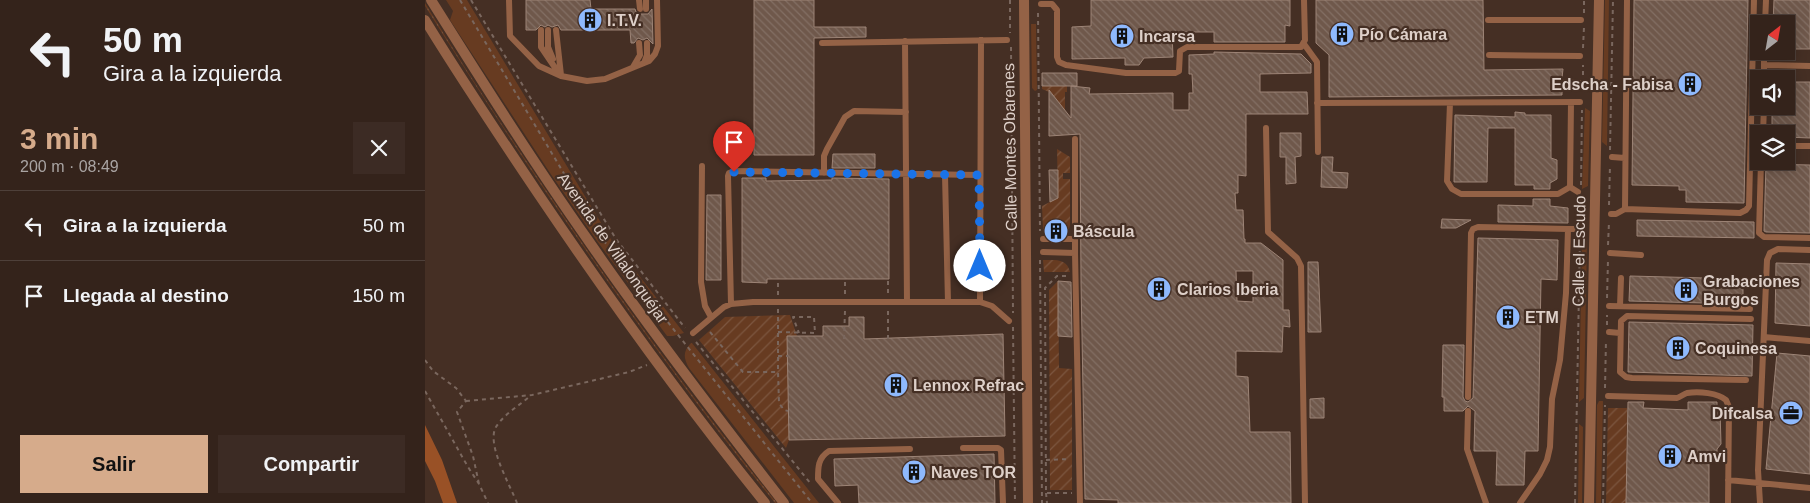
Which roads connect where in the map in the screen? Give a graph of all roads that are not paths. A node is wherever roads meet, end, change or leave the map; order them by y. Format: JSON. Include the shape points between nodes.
{"nodes":[{"id":1,"x":431,"y":0,"type":"edge"},
{"id":2,"x":509,"y":0,"type":"edge"},
{"id":3,"x":639,"y":0,"type":"edge"},
{"id":4,"x":646,"y":0,"type":"edge"},
{"id":5,"x":657,"y":0,"type":"edge"},
{"id":6,"x":1024,"y":0,"type":"edge"},
{"id":7,"x":1304,"y":0,"type":"edge"},
{"id":8,"x":1599,"y":0,"type":"edge"},
{"id":9,"x":1627,"y":0,"type":"edge"},
{"id":10,"x":1754,"y":0,"type":"edge"},
{"id":11,"x":1765,"y":0,"type":"edge"},
{"id":12,"x":1045,"y":3,"type":"edge"},
{"id":13,"x":1765,"y":15,"type":"edge"},
{"id":14,"x":425,"y":20,"type":"edge"},
{"id":15,"x":1488,"y":20,"type":"dead end"},
{"id":16,"x":1581,"y":20,"type":"dead end"},
{"id":17,"x":544,"y":30,"type":"dead end"},
{"id":18,"x":556,"y":30,"type":"dead end"},
{"id":19,"x":981,"y":40,"type":"junction"},
{"id":20,"x":1007,"y":40,"type":"dead end"},
{"id":21,"x":905,"y":42,"type":"junction"},
{"id":22,"x":639,"y":43,"type":"dead end"},
{"id":23,"x":822,"y":43,"type":"dead end"},
{"id":24,"x":647,"y":44,"type":"dead end"},
{"id":25,"x":1304,"y":44,"type":"junction"},
{"id":26,"x":1489,"y":55,"type":"dead end"},
{"id":27,"x":1582,"y":56,"type":"road end"},
{"id":28,"x":1764,"y":60,"type":"edge"},
{"id":29,"x":644,"y":63,"type":"junction"},
{"id":30,"x":1764,"y":65,"type":"junction"},
{"id":31,"x":1810,"y":66,"type":"edge"},
{"id":32,"x":633,"y":67,"type":"junction"},
{"id":33,"x":1764,"y":70,"type":"edge"},
{"id":34,"x":561,"y":76,"type":"junction"},
{"id":35,"x":1581,"y":81,"type":"road end"},
{"id":36,"x":1565,"y":82,"type":"dead end"},
{"id":37,"x":1571,"y":102,"type":"junction"},
{"id":38,"x":1581,"y":102,"type":"road end"},
{"id":39,"x":1317,"y":103,"type":"junction"},
{"id":40,"x":1450,"y":103,"type":"junction"},
{"id":41,"x":906,"y":112,"type":"junction"},
{"id":42,"x":1266,"y":128,"type":"dead end"},
{"id":43,"x":1075,"y":139,"type":"dead end"},
{"id":44,"x":1795,"y":146,"type":"edge"},
{"id":45,"x":1810,"y":146,"type":"edge"},
{"id":46,"x":1318,"y":152,"type":"dead end"},
{"id":47,"x":1612,"y":157,"type":"dead end"},
{"id":48,"x":1625,"y":158,"type":"junction"},
{"id":49,"x":702,"y":166,"type":"dead end"},
{"id":50,"x":1761,"y":170,"type":"edge"},
{"id":51,"x":825,"y":173,"type":"junction"},
{"id":52,"x":907,"y":174,"type":"junction"},
{"id":53,"x":945,"y":175,"type":"junction"},
{"id":54,"x":979,"y":175,"type":"junction"},
{"id":55,"x":1570,"y":187,"type":"junction"},
{"id":56,"x":1578,"y":192,"type":"dead end"},
{"id":57,"x":1625,"y":209,"type":"junction"},
{"id":58,"x":1611,"y":214,"type":"dead end"},
{"id":59,"x":1568,"y":229,"type":"junction"},
{"id":60,"x":1577,"y":229,"type":"dead end"},
{"id":61,"x":1810,"y":238,"type":"edge"},
{"id":62,"x":1042,"y":239,"type":"road end"},
{"id":63,"x":1075,"y":240,"type":"junction"},
{"id":64,"x":1810,"y":250,"type":"edge"},
{"id":65,"x":1042,"y":252,"type":"road end"},
{"id":66,"x":1075,"y":253,"type":"junction"},
{"id":67,"x":1611,"y":253,"type":"dead end"},
{"id":68,"x":1641,"y":255,"type":"dead end"},
{"id":69,"x":1621,"y":278,"type":"dead end"},
{"id":70,"x":907,"y":302,"type":"junction"},
{"id":71,"x":948,"y":302,"type":"junction"},
{"id":72,"x":980,"y":302,"type":"junction"},
{"id":73,"x":731,"y":304,"type":"junction"},
{"id":74,"x":1609,"y":306,"type":"dead end"},
{"id":75,"x":1620,"y":306,"type":"junction"},
{"id":76,"x":1750,"y":309,"type":"dead end"},
{"id":77,"x":711,"y":317,"type":"junction"},
{"id":78,"x":1751,"y":319,"type":"dead end"},
{"id":79,"x":1012,"y":321,"type":"road end"},
{"id":80,"x":693,"y":332,"type":"dead end"},
{"id":81,"x":1609,"y":332,"type":"dead end"},
{"id":82,"x":1620,"y":333,"type":"junction"},
{"id":83,"x":1763,"y":337,"type":"junction"},
{"id":84,"x":1810,"y":341,"type":"edge"},
{"id":85,"x":1746,"y":380,"type":"dead end"},
{"id":86,"x":1608,"y":396,"type":"dead end"},
{"id":87,"x":1469,"y":397,"type":"dead end"},
{"id":88,"x":1468,"y":411,"type":"dead end"},
{"id":89,"x":963,"y":448,"type":"dead end"},
{"id":90,"x":910,"y":449,"type":"dead end"},
{"id":91,"x":1728,"y":480,"type":"junction"},
{"id":92,"x":1760,"y":483,"type":"junction"},
{"id":93,"x":1810,"y":488,"type":"edge"},
{"id":94,"x":765,"y":503,"type":"edge"},
{"id":95,"x":785,"y":503,"type":"edge"},
{"id":96,"x":838,"y":503,"type":"edge"},
{"id":97,"x":1003,"y":503,"type":"edge"},
{"id":98,"x":1028,"y":503,"type":"edge"},
{"id":99,"x":1080,"y":503,"type":"edge"},
{"id":100,"x":1305,"y":503,"type":"edge"},
{"id":101,"x":1486,"y":503,"type":"edge"},
{"id":102,"x":1520,"y":503,"type":"edge"},
{"id":103,"x":1589,"y":503,"type":"edge"},
{"id":104,"x":1728,"y":503,"type":"edge"},
{"id":105,"x":1760,"y":503,"type":"edge"}],
"edges":[{"from":1,"to":95,"type":"street","name":"Avenida de Villalonquéjar","via":[[587,239],[659,340]]},
{"from":2,"to":34,"type":"lane","via":[[510,36],[539,66]]},
{"from":3,"to":4,"type":"lane","via":[[643,9]]},
{"from":5,"to":29,"type":"lane","via":[[658,46],[649,61]]},
{"from":6,"to":98,"type":"street","name":"Calle Montes Obarenes"},
{"from":7,"to":25,"type":"lane"},
{"from":8,"to":103,"type":"street","name":"Calle el Escudo"},
{"from":9,"to":48,"type":"lane"},
{"from":10,"to":57,"type":"lane","via":[[1749,206],[1740,212]]},
{"from":11,"to":13,"type":"lane"},
{"from":12,"to":25,"type":"lane","via":[[1052,4],[1057,10],[1057,57],[1066,65],[1126,73],[1175,73],[1180,68],[1180,51],[1187,47],[1301,47]]},
{"from":14,"to":94,"type":"street","name":"Avenida de Villalonquéjar","via":[[585,263]]},
{"from":15,"to":16,"type":"lane"},
{"from":17,"to":34,"type":"lane"},
{"from":18,"to":34,"type":"lane"},
{"from":19,"to":20,"type":"lane"},
{"from":19,"to":21,"type":"lane"},
{"from":19,"to":54,"type":"lane"},
{"from":21,"to":23,"type":"lane"},
{"from":21,"to":41,"type":"lane"},
{"from":22,"to":32,"type":"lane","via":[[639,55]]},
{"from":24,"to":29,"type":"lane"},
{"from":25,"to":39,"type":"lane","via":[[1317,62]]},
{"from":26,"to":27,"type":"lane"},
{"from":28,"to":30,"type":"lane"},
{"from":29,"to":32,"type":"lane"},
{"from":30,"to":31,"type":"lane"},
{"from":30,"to":33,"type":"lane"},
{"from":32,"to":34,"type":"lane","via":[[605,79],[587,81]]},
{"from":35,"to":36,"type":"lane"},
{"from":37,"to":38,"type":"lane"},
{"from":37,"to":40,"type":"lane"},
{"from":37,"to":55,"type":"lane"},
{"from":39,"to":40,"type":"lane"},
{"from":39,"to":46,"type":"lane"},
{"from":40,"to":55,"type":"lane","via":[[1447,180],[1456,192],[1558,194]]},
{"from":41,"to":51,"type":"lane","via":[[853,111],[845,117],[824,156]]},
{"from":41,"to":52,"type":"lane"},
{"from":42,"to":100,"type":"lane","via":[[1268,232],[1297,258],[1301,266]]},
{"from":43,"to":63,"type":"lane"},
{"from":44,"to":45,"type":"lane"},
{"from":47,"to":48,"type":"lane"},
{"from":48,"to":57,"type":"lane"},
{"from":49,"to":77,"type":"lane","via":[[701,282],[705,306]]},
{"from":50,"to":61,"type":"lane","via":[[1761,235]]},
{"from":51,"to":52,"type":"lane"},
{"from":51,"to":73,"type":"lane","via":[[729,173]]},
{"from":52,"to":53,"type":"lane"},
{"from":52,"to":70,"type":"lane"},
{"from":53,"to":54,"type":"lane"},
{"from":53,"to":71,"type":"lane"},
{"from":54,"to":72,"type":"lane"},
{"from":55,"to":56,"type":"lane"},
{"from":57,"to":58,"type":"lane"},
{"from":59,"to":60,"type":"lane"},
{"from":59,"to":87,"type":"lane","via":[[1473,229]]},
{"from":59,"to":102,"type":"lane","via":[[1566,293],[1560,360],[1552,399],[1550,447],[1540,474]]},
{"from":62,"to":63,"type":"lane"},
{"from":63,"to":66,"type":"lane"},
{"from":64,"to":83,"type":"lane","via":[[1778,249],[1770,253]]},
{"from":65,"to":66,"type":"lane"},
{"from":66,"to":99,"type":"lane"},
{"from":67,"to":68,"type":"lane"},
{"from":69,"to":75,"type":"lane"},
{"from":70,"to":71,"type":"lane"},
{"from":70,"to":73,"type":"lane"},
{"from":71,"to":72,"type":"lane"},
{"from":72,"to":79,"type":"lane","via":[[992,306]]},
{"from":73,"to":77,"type":"lane"},
{"from":74,"to":75,"type":"lane"},
{"from":75,"to":76,"type":"lane"},
{"from":77,"to":80,"type":"lane"},
{"from":78,"to":82,"type":"lane","via":[[1627,316],[1621,321]]},
{"from":81,"to":82,"type":"lane"},
{"from":82,"to":85,"type":"lane","via":[[1620,372],[1626,377]]},
{"from":83,"to":84,"type":"lane"},
{"from":83,"to":92,"type":"lane"},
{"from":86,"to":91,"type":"lane","via":[[1677,398],[1691,393],[1722,396],[1729,407]]},
{"from":88,"to":101,"type":"lane","via":[[1467,449]]},
{"from":89,"to":97,"type":"lane","via":[[1001,450],[1006,459]]},
{"from":90,"to":96,"type":"lane","via":[[829,451],[824,454],[819,460],[818,479]]},
{"from":91,"to":92,"type":"lane"},
{"from":91,"to":104,"type":"lane"},
{"from":92,"to":93,"type":"lane"},
{"from":92,"to":105,"type":"lane"}]}
